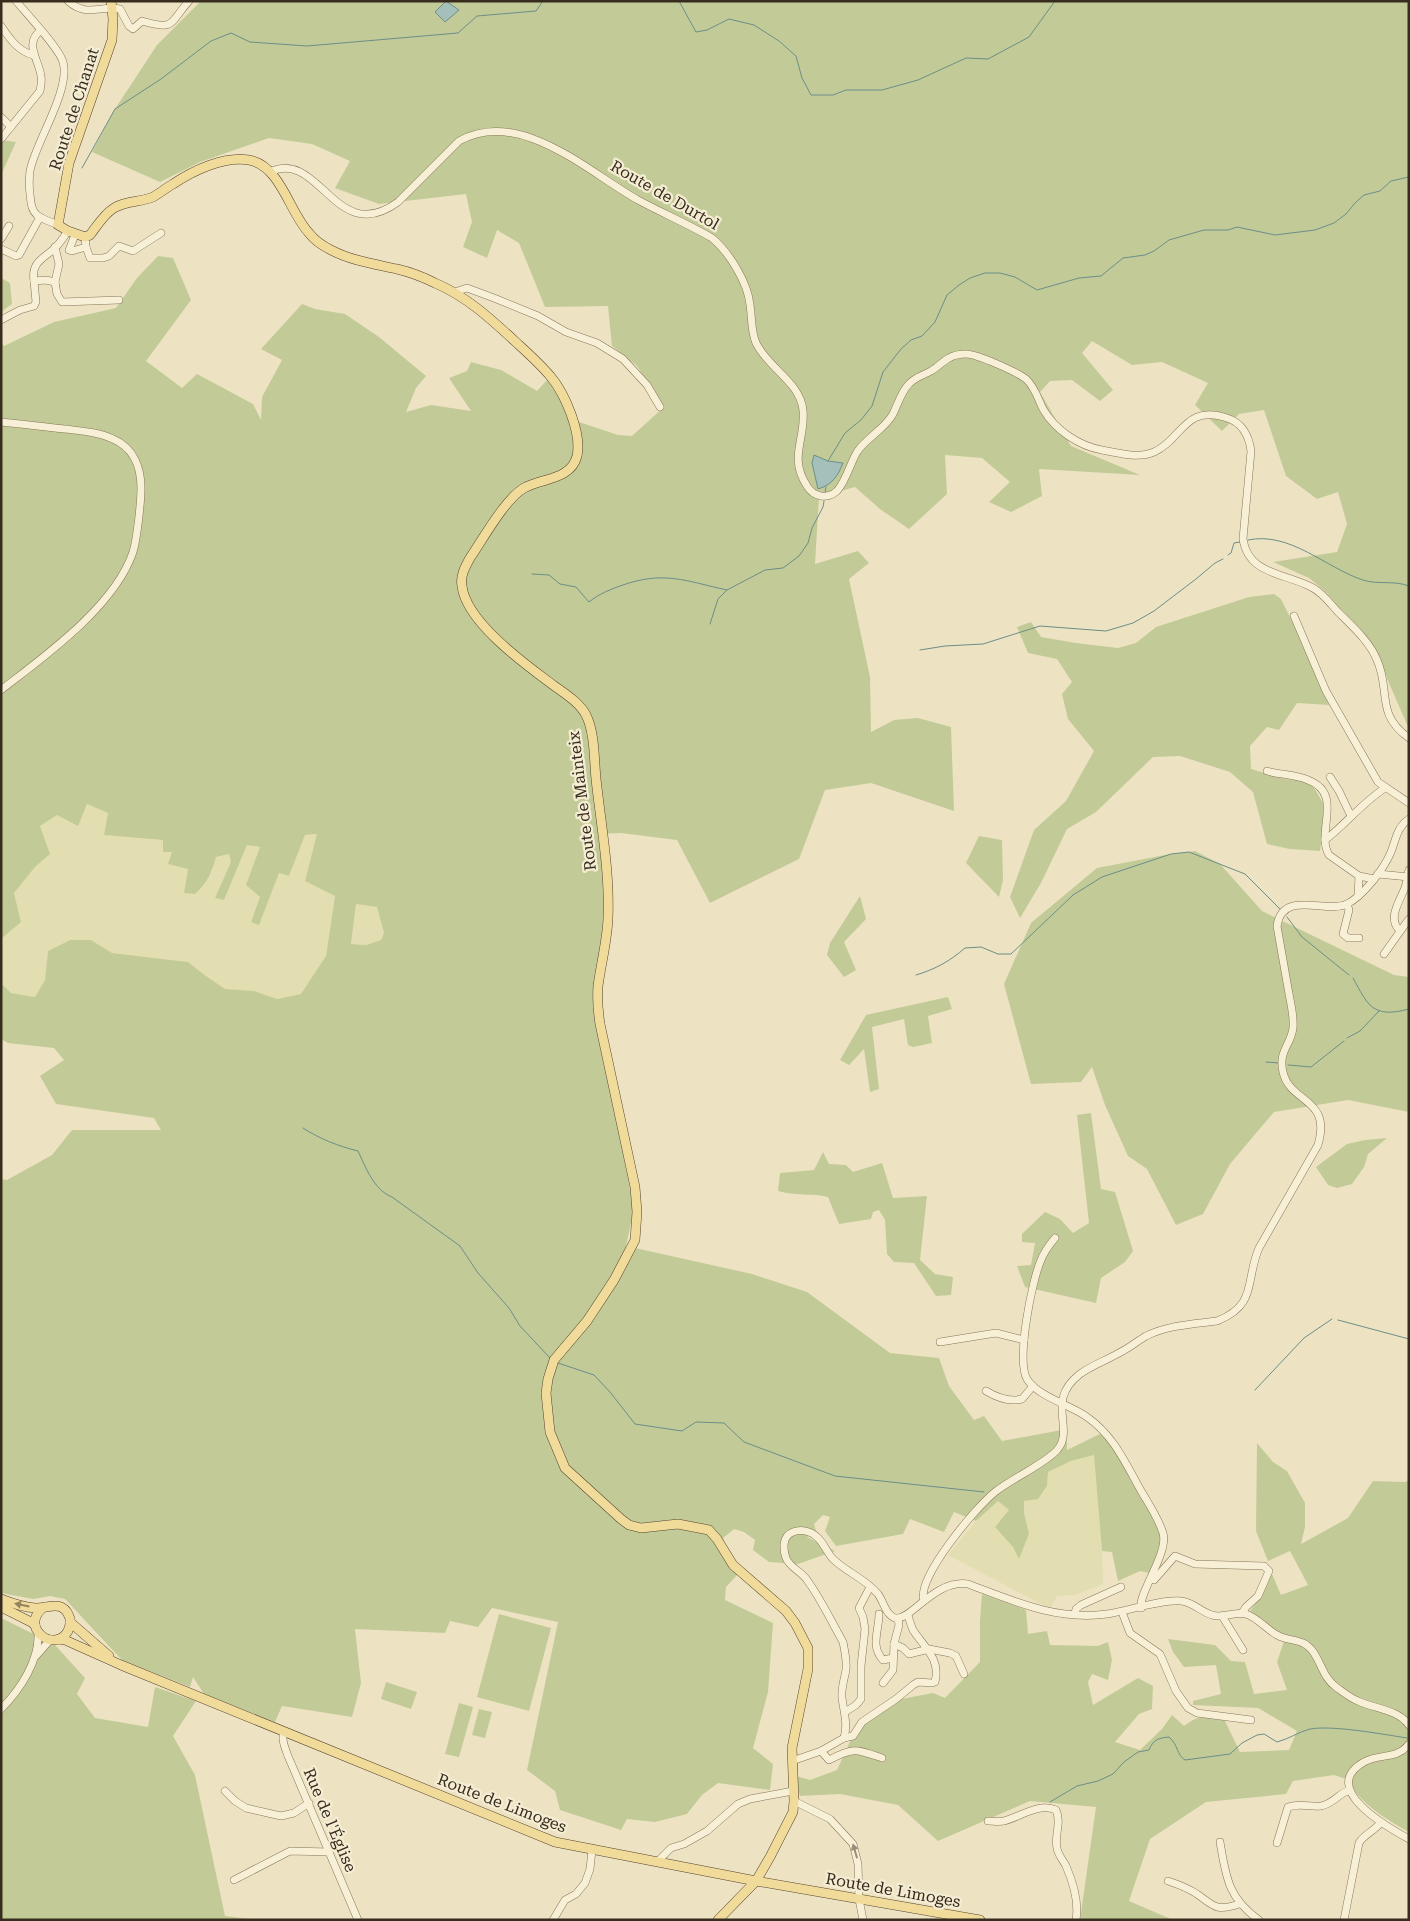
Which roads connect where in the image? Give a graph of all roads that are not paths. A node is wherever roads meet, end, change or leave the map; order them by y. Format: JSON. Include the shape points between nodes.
{"nodes":[{"id":1,"x":16,"y":1,"type":"edge"},
{"id":2,"x":68,"y":1,"type":"edge"},
{"id":3,"x":189,"y":1,"type":"edge"},
{"id":4,"x":112,"y":4,"type":"edge"},
{"id":5,"x":1,"y":26,"type":"edge"},
{"id":6,"x":40,"y":31,"type":"junction"},
{"id":7,"x":33,"y":54,"type":"junction"},
{"id":8,"x":1,"y":117,"type":"edge"},
{"id":9,"x":11,"y":127,"type":"junction"},
{"id":10,"x":1,"y":139,"type":"edge"},
{"id":11,"x":270,"y":172,"type":"junction"},
{"id":12,"x":40,"y":217,"type":"junction"},
{"id":13,"x":58,"y":225,"type":"junction"},
{"id":14,"x":9,"y":226,"type":"dead end"},
{"id":15,"x":72,"y":233,"type":"junction"},
{"id":16,"x":161,"y":234,"type":"dead end"},
{"id":17,"x":85,"y":237,"type":"junction"},
{"id":18,"x":1,"y":239,"type":"edge"},
{"id":19,"x":55,"y":247,"type":"junction"},
{"id":20,"x":86,"y":247,"type":"junction"},
{"id":21,"x":1,"y":249,"type":"edge"},
{"id":22,"x":34,"y":280,"type":"junction"},
{"id":23,"x":55,"y":282,"type":"junction"},
{"id":24,"x":455,"y":292,"type":"junction"},
{"id":25,"x":119,"y":300,"type":"dead end"},
{"id":26,"x":1,"y":320,"type":"edge"},
{"id":27,"x":660,"y":407,"type":"dead end"},
{"id":28,"x":1,"y":422,"type":"edge"},
{"id":29,"x":1294,"y":616,"type":"dead end"},
{"id":30,"x":1,"y":690,"type":"edge"},
{"id":31,"x":1409,"y":738,"type":"edge"},
{"id":32,"x":1267,"y":771,"type":"dead end"},
{"id":33,"x":1330,"y":777,"type":"dead end"},
{"id":34,"x":1385,"y":788,"type":"junction"},
{"id":35,"x":1409,"y":803,"type":"edge"},
{"id":36,"x":1351,"y":816,"type":"junction"},
{"id":37,"x":1409,"y":819,"type":"edge"},
{"id":38,"x":1325,"y":840,"type":"junction"},
{"id":39,"x":1408,"y":875,"type":"edge"},
{"id":40,"x":1359,"y":876,"type":"junction"},
{"id":41,"x":1376,"y":876,"type":"junction"},
{"id":42,"x":1358,"y":896,"type":"junction"},
{"id":43,"x":1347,"y":904,"type":"junction"},
{"id":44,"x":1409,"y":919,"type":"edge"},
{"id":45,"x":1399,"y":930,"type":"junction"},
{"id":46,"x":1359,"y":938,"type":"dead end"},
{"id":47,"x":1384,"y":954,"type":"dead end"},
{"id":48,"x":1055,"y":1238,"type":"dead end"},
{"id":49,"x":1024,"y":1340,"type":"junction"},
{"id":50,"x":940,"y":1342,"type":"dead end"},
{"id":51,"x":1033,"y":1386,"type":"junction"},
{"id":52,"x":986,"y":1391,"type":"dead end"},
{"id":53,"x":1061,"y":1404,"type":"junction"},
{"id":54,"x":1151,"y":1580,"type":"junction"},
{"id":55,"x":870,"y":1587,"type":"junction"},
{"id":56,"x":1121,"y":1587,"type":"dead end"},
{"id":57,"x":1,"y":1599,"type":"edge"},
{"id":58,"x":924,"y":1600,"type":"junction"},
{"id":59,"x":44,"y":1606,"type":"junction"},
{"id":60,"x":1,"y":1607,"type":"edge"},
{"id":61,"x":1141,"y":1608,"type":"junction"},
{"id":62,"x":887,"y":1611,"type":"junction"},
{"id":63,"x":1122,"y":1612,"type":"junction"},
{"id":64,"x":878,"y":1614,"type":"junction"},
{"id":65,"x":1074,"y":1614,"type":"junction"},
{"id":66,"x":1242,"y":1614,"type":"junction"},
{"id":67,"x":908,"y":1615,"type":"junction"},
{"id":68,"x":1222,"y":1616,"type":"junction"},
{"id":69,"x":863,"y":1617,"type":"junction"},
{"id":70,"x":898,"y":1618,"type":"junction"},
{"id":71,"x":70,"y":1622,"type":"junction"},
{"id":72,"x":36,"y":1629,"type":"junction"},
{"id":73,"x":55,"y":1639,"type":"junction"},
{"id":74,"x":894,"y":1644,"type":"junction"},
{"id":75,"x":929,"y":1649,"type":"junction"},
{"id":76,"x":1243,"y":1650,"type":"dead end"},
{"id":77,"x":34,"y":1658,"type":"junction"},
{"id":78,"x":893,"y":1658,"type":"junction"},
{"id":79,"x":121,"y":1665,"type":"junction"},
{"id":80,"x":964,"y":1674,"type":"dead end"},
{"id":81,"x":883,"y":1683,"type":"dead end"},
{"id":82,"x":1,"y":1709,"type":"edge"},
{"id":83,"x":845,"y":1712,"type":"junction"},
{"id":84,"x":1251,"y":1720,"type":"dead end"},
{"id":85,"x":1409,"y":1725,"type":"edge"},
{"id":86,"x":284,"y":1731,"type":"junction"},
{"id":87,"x":844,"y":1738,"type":"junction"},
{"id":88,"x":1409,"y":1744,"type":"edge"},
{"id":89,"x":821,"y":1751,"type":"junction"},
{"id":90,"x":882,"y":1758,"type":"dead end"},
{"id":91,"x":792,"y":1761,"type":"junction"},
{"id":92,"x":1350,"y":1790,"type":"junction"},
{"id":93,"x":225,"y":1791,"type":"dead end"},
{"id":94,"x":793,"y":1791,"type":"junction"},
{"id":95,"x":794,"y":1801,"type":"junction"},
{"id":96,"x":309,"y":1803,"type":"junction"},
{"id":97,"x":988,"y":1821,"type":"dead end"},
{"id":98,"x":1381,"y":1822,"type":"junction"},
{"id":99,"x":1409,"y":1838,"type":"edge"},
{"id":100,"x":1220,"y":1842,"type":"dead end"},
{"id":101,"x":1277,"y":1843,"type":"dead end"},
{"id":102,"x":592,"y":1850,"type":"junction"},
{"id":103,"x":329,"y":1852,"type":"junction"},
{"id":104,"x":657,"y":1862,"type":"junction"},
{"id":105,"x":234,"y":1880,"type":"dead end"},
{"id":106,"x":1168,"y":1880,"type":"dead end"},
{"id":107,"x":756,"y":1881,"type":"junction"},
{"id":108,"x":860,"y":1899,"type":"junction"},
{"id":109,"x":1239,"y":1904,"type":"junction"},
{"id":110,"x":358,"y":1920,"type":"edge"},
{"id":111,"x":553,"y":1920,"type":"edge"},
{"id":112,"x":718,"y":1920,"type":"edge"},
{"id":113,"x":863,"y":1920,"type":"edge"},
{"id":114,"x":980,"y":1920,"type":"edge"},
{"id":115,"x":1076,"y":1920,"type":"edge"},
{"id":116,"x":1259,"y":1920,"type":"edge"},
{"id":117,"x":1344,"y":1920,"type":"edge"}],
"edges":[{"from":1,"to":6,"type":"street"},
{"from":2,"to":4,"type":"street","via":[[79,10],[98,11]]},
{"from":3,"to":4,"type":"street","via":[[173,23],[164,26],[142,21],[133,28],[120,9]]},
{"from":4,"to":13,"type":"main road","name":"Route de Chanat","via":[[112,40],[69,163]]},
{"from":5,"to":7,"type":"street","via":[[19,48]]},
{"from":6,"to":7,"type":"street","via":[[32,42]]},
{"from":6,"to":12,"type":"street","via":[[57,51],[64,71],[30,172],[32,208]]},
{"from":7,"to":9,"type":"street","via":[[41,73],[40,92]]},
{"from":8,"to":9,"type":"street"},
{"from":9,"to":10,"type":"street"},
{"from":11,"to":17,"type":"main road","via":[[257,162],[247,160],[207,167],[154,196],[113,208]]},
{"from":11,"to":24,"type":"main road","name":"Route de Mainteix","via":[[303,226],[317,242],[351,258],[413,274]]},
{"from":11,"to":31,"type":"street","name":"Route de Durtol","via":[[284,168],[297,171],[314,180],[342,207],[353,212],[372,213],[398,202],[452,147],[468,136],[487,132],[521,136],[565,154],[637,200],[712,238],[729,256],[748,295],[756,343],[801,402],[803,423],[798,444],[799,465],[809,489],[822,496],[838,490],[858,450],[892,417],[909,383],[956,355],[976,356],[1026,379],[1054,423],[1076,440],[1099,449],[1143,455],[1160,448],[1193,419],[1211,415],[1231,419],[1245,432],[1251,452],[1243,539],[1246,554],[1262,568],[1316,590],[1354,629],[1377,660],[1389,717]]},
{"from":12,"to":13,"type":"street"},
{"from":12,"to":21,"type":"street","via":[[19,255]]},
{"from":13,"to":15,"type":"main road"},
{"from":14,"to":18,"type":"street"},
{"from":15,"to":17,"type":"main road"},
{"from":15,"to":19,"type":"street"},
{"from":15,"to":20,"type":"street","via":[[70,250]]},
{"from":16,"to":20,"type":"street","via":[[133,251],[119,246],[103,258],[90,258]]},
{"from":17,"to":20,"type":"street"},
{"from":19,"to":22,"type":"street","via":[[35,266]]},
{"from":19,"to":23,"type":"street","via":[[59,264]]},
{"from":22,"to":23,"type":"street"},
{"from":22,"to":26,"type":"street","via":[[34,306]]},
{"from":23,"to":25,"type":"street","via":[[62,302]]},
{"from":24,"to":27,"type":"street","via":[[467,288],[538,316],[567,333],[597,342],[623,359],[647,385]]},
{"from":24,"to":91,"type":"main road","name":"Route de Mainteix","via":[[485,315],[552,378],[576,431],[577,450],[568,471],[517,493],[464,567],[461,585],[474,613],[508,651],[579,706],[589,723],[608,888],[608,920],[598,1004],[635,1187],[635,1240],[614,1280],[550,1368],[546,1393],[550,1432],[565,1468],[621,1520],[641,1528],[678,1524],[708,1530],[733,1565],[796,1622],[809,1658],[793,1736]]},
{"from":28,"to":30,"type":"street","via":[[91,433],[114,439],[136,460],[141,474],[141,496],[133,552],[114,588],[81,624]]},
{"from":29,"to":34,"type":"street","via":[[1326,691],[1378,782]]},
{"from":32,"to":38,"type":"street","via":[[1310,780],[1322,790],[1328,805]]},
{"from":33,"to":36,"type":"street"},
{"from":34,"to":35,"type":"street"},
{"from":34,"to":36,"type":"street"},
{"from":36,"to":38,"type":"street"},
{"from":37,"to":41,"type":"street","via":[[1398,830],[1391,851]]},
{"from":38,"to":40,"type":"street","via":[[1329,855]]},
{"from":39,"to":41,"type":"street"},
{"from":39,"to":45,"type":"street","via":[[1396,907],[1396,927]]},
{"from":40,"to":41,"type":"street"},
{"from":40,"to":42,"type":"street"},
{"from":41,"to":42,"type":"street"},
{"from":42,"to":43,"type":"street"},
{"from":43,"to":46,"type":"street","via":[[1349,910],[1343,934],[1348,938]]},
{"from":43,"to":53,"type":"street","via":[[1294,906],[1277,920],[1293,1018],[1291,1036],[1283,1054],[1283,1072],[1288,1084],[1316,1110],[1322,1125],[1318,1145],[1263,1238],[1255,1257],[1249,1292],[1239,1307],[1217,1321],[1165,1329],[1099,1362],[1079,1375],[1066,1389]]},
{"from":44,"to":45,"type":"street"},
{"from":45,"to":47,"type":"street"},
{"from":48,"to":49,"type":"street","via":[[1040,1260]]},
{"from":49,"to":50,"type":"street","via":[[996,1333]]},
{"from":49,"to":51,"type":"street","via":[[1023,1370]]},
{"from":51,"to":52,"type":"street","via":[[1022,1400],[994,1396]]},
{"from":51,"to":53,"type":"street"},
{"from":53,"to":54,"type":"street","via":[[1087,1417],[1112,1440],[1158,1522],[1164,1540]]},
{"from":53,"to":58,"type":"street","via":[[1064,1438],[1060,1446],[981,1506],[931,1569],[924,1586]]},
{"from":54,"to":61,"type":"street","via":[[1140,1602]]},
{"from":54,"to":66,"type":"street","via":[[1176,1556],[1189,1563],[1203,1565],[1268,1568],[1261,1591]]},
{"from":55,"to":62,"type":"street"},
{"from":55,"to":69,"type":"street","via":[[859,1608]]},
{"from":55,"to":83,"type":"street","via":[[833,1558],[818,1538],[808,1532],[790,1533],[784,1540],[786,1560],[806,1578],[843,1642],[846,1653],[842,1698]]},
{"from":56,"to":65,"type":"street","via":[[1080,1605]]},
{"from":59,"to":57,"type":"main road","one_way":true,"via":[[36,1608]]},
{"from":58,"to":65,"type":"street","via":[[945,1586],[961,1583],[1030,1608]]},
{"from":58,"to":67,"type":"street"},
{"from":59,"to":71,"type":"main road","via":[[62,1607]]},
{"from":59,"to":72,"type":"main road","via":[[36,1615]]},
{"from":60,"to":72,"type":"main road","via":[[31,1622]]},
{"from":61,"to":63,"type":"street"},
{"from":61,"to":68,"type":"street","via":[[1182,1601],[1213,1616]]},
{"from":62,"to":64,"type":"street"},
{"from":62,"to":70,"type":"street"},
{"from":63,"to":65,"type":"street"},
{"from":63,"to":84,"type":"street","via":[[1130,1633],[1160,1654],[1188,1708],[1198,1713]]},
{"from":64,"to":69,"type":"street"},
{"from":64,"to":78,"type":"street","via":[[877,1653],[883,1660]]},
{"from":66,"to":68,"type":"street"},
{"from":66,"to":85,"type":"street","via":[[1255,1618],[1279,1637],[1303,1643],[1313,1651],[1331,1684],[1346,1695],[1391,1712]]},
{"from":67,"to":70,"type":"street"},
{"from":67,"to":75,"type":"street","via":[[912,1628]]},
{"from":68,"to":76,"type":"street"},
{"from":69,"to":83,"type":"street","via":[[861,1699]]},
{"from":70,"to":74,"type":"street"},
{"from":71,"to":73,"type":"main road","via":[[67,1632]]},
{"from":71,"to":79,"type":"main road","name":"Route de Limoges"},
{"from":72,"to":73,"type":"main road","via":[[43,1638]]},
{"from":72,"to":77,"type":"street","via":[[38,1642]]},
{"from":73,"to":77,"type":"street"},
{"from":73,"to":79,"type":"main road","name":"Route de Limoges","via":[[65,1640]]},
{"from":74,"to":75,"type":"street","via":[[909,1654]]},
{"from":74,"to":78,"type":"street"},
{"from":75,"to":80,"type":"street","via":[[956,1656]]},
{"from":75,"to":87,"type":"street","via":[[937,1668],[935,1682],[913,1685],[862,1722],[853,1736]]},
{"from":77,"to":82,"type":"street","via":[[13,1697]]},
{"from":78,"to":81,"type":"street","via":[[893,1670]]},
{"from":79,"to":86,"type":"main road","name":"Route de Limoges"},
{"from":83,"to":87,"type":"street"},
{"from":86,"to":96,"type":"street","name":"Rue de l'Église","via":[[282,1735],[288,1756]]},
{"from":86,"to":102,"type":"main road","name":"Route de Limoges","via":[[531,1833]]},
{"from":87,"to":89,"type":"street"},
{"from":88,"to":92,"type":"street","via":[[1400,1754],[1371,1759],[1356,1767]]},
{"from":89,"to":90,"type":"street","via":[[829,1760],[848,1750]]},
{"from":89,"to":91,"type":"street"},
{"from":91,"to":94,"type":"main road"},
{"from":92,"to":98,"type":"street","via":[[1355,1801]]},
{"from":92,"to":101,"type":"street","via":[[1321,1806],[1297,1804],[1288,1807]]},
{"from":93,"to":96,"type":"street","via":[[246,1808],[282,1816],[294,1813]]},
{"from":94,"to":95,"type":"main road"},
{"from":94,"to":104,"type":"street","via":[[738,1804],[707,1831],[671,1848]]},
{"from":95,"to":107,"type":"main road","via":[[793,1812]]},
{"from":108,"to":95,"type":"street","one_way":true,"via":[[853,1844],[830,1819]]},
{"from":96,"to":103,"type":"street","name":"Rue de l'Église"},
{"from":97,"to":115,"type":"street","via":[[1004,1821],[1044,1807],[1056,1810],[1056,1846],[1074,1889],[1078,1907]]},
{"from":98,"to":99,"type":"street"},
{"from":98,"to":117,"type":"street","via":[[1359,1843]]},
{"from":100,"to":109,"type":"street","via":[[1227,1880]]},
{"from":102,"to":104,"type":"main road","name":"Route de Limoges"},
{"from":102,"to":111,"type":"street","via":[[590,1869],[584,1883],[576,1894],[565,1900]]},
{"from":103,"to":105,"type":"street","via":[[290,1851]]},
{"from":103,"to":110,"type":"street","name":"Rue de l'Église"},
{"from":104,"to":107,"type":"main road","name":"Route de Limoges"},
{"from":106,"to":109,"type":"street","via":[[1190,1890],[1214,1907],[1222,1909]]},
{"from":107,"to":108,"type":"main road","name":"Route de Limoges"},
{"from":107,"to":112,"type":"main road"},
{"from":108,"to":113,"type":"street"},
{"from":108,"to":114,"type":"main road","name":"Route de Limoges"},
{"from":109,"to":116,"type":"street"}]}
